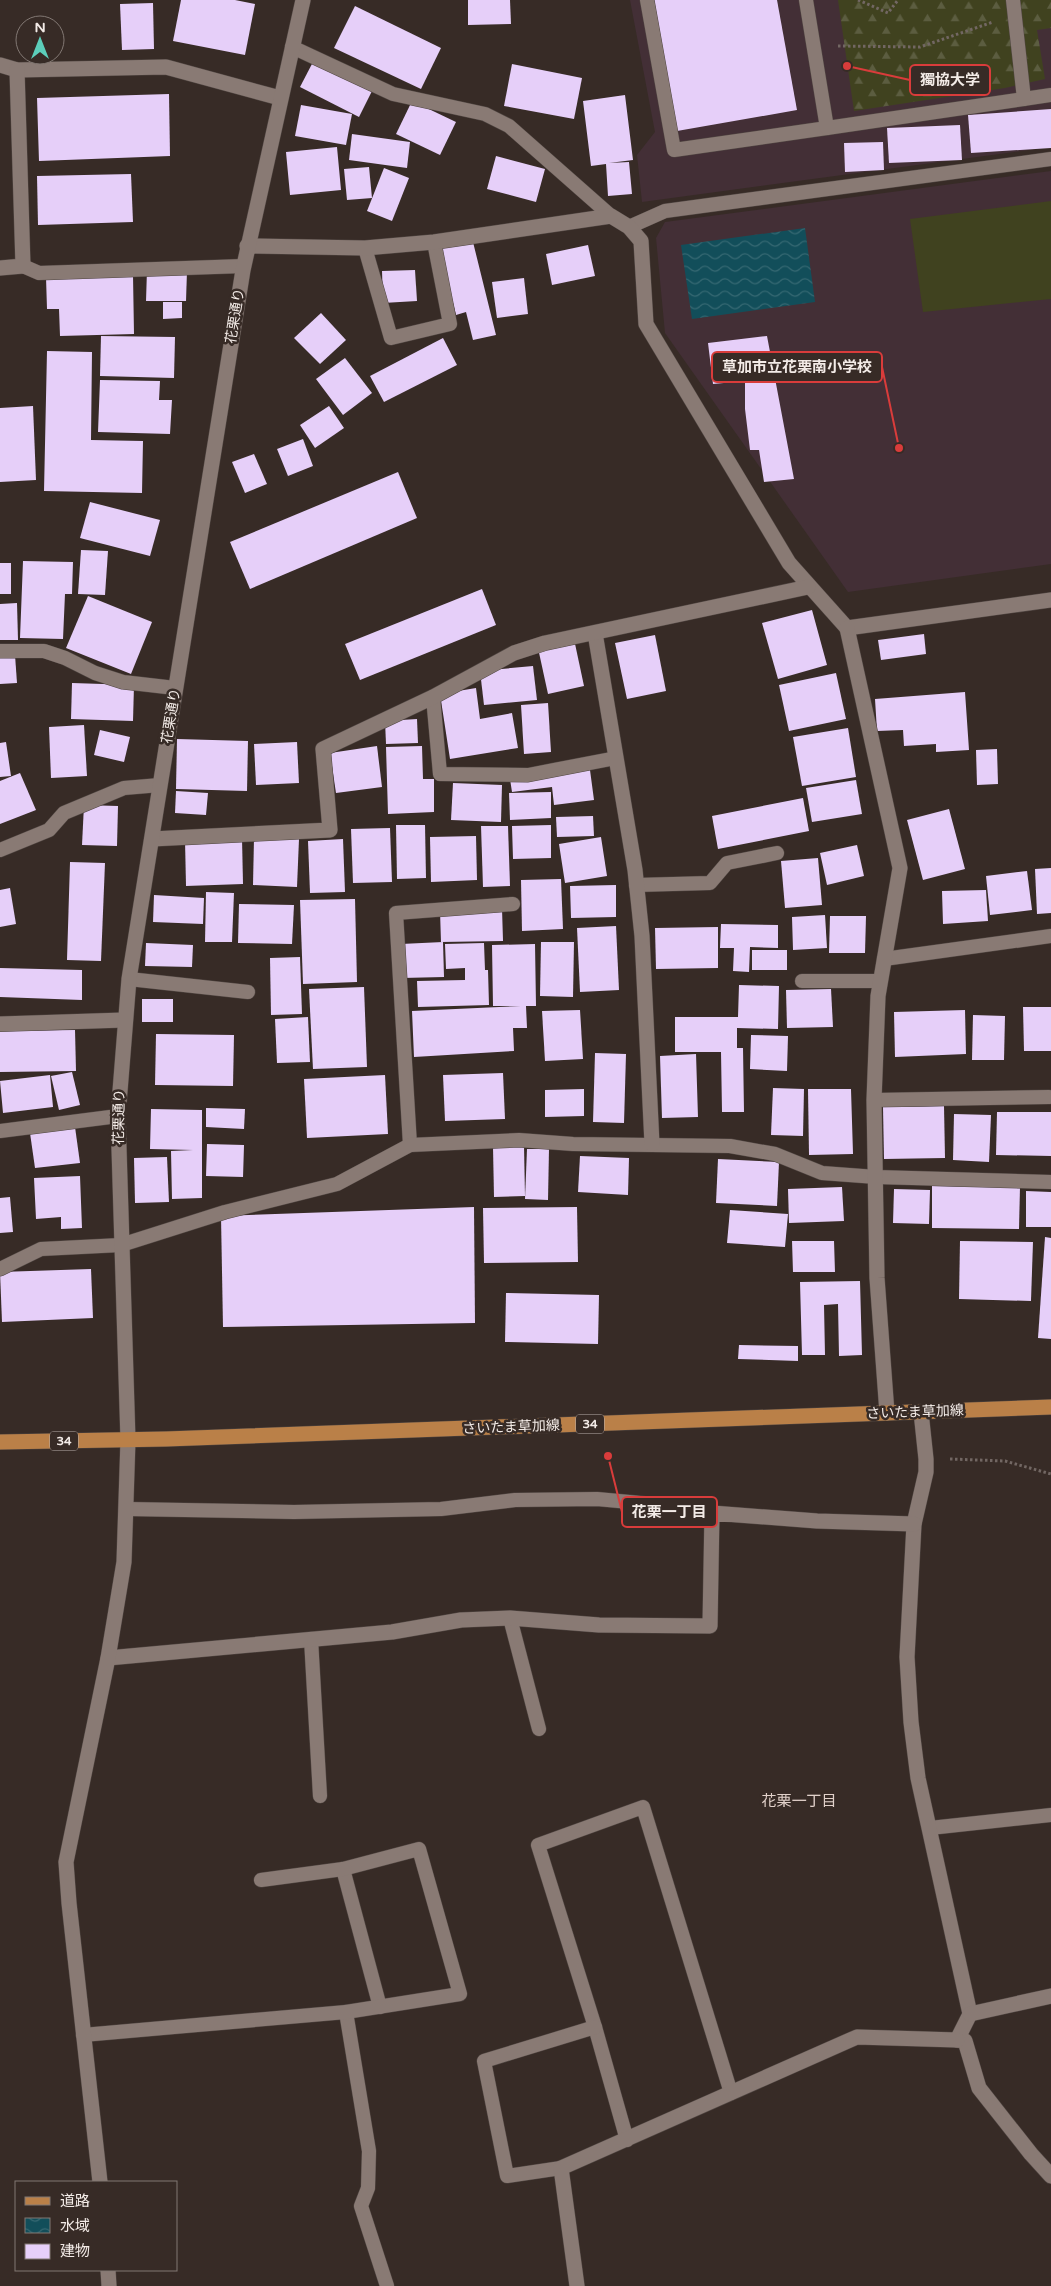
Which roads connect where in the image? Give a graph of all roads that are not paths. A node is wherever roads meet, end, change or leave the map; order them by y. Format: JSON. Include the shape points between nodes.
{"nodes":[{"id":1,"x":303,"y":0,"type":"edge"},
{"id":2,"x":647,"y":0,"type":"edge"},
{"id":3,"x":806,"y":0,"type":"edge"},
{"id":4,"x":1013,"y":0,"type":"edge"},
{"id":5,"x":292,"y":47,"type":"junction"},
{"id":6,"x":0,"y":65,"type":"edge"},
{"id":7,"x":16,"y":70,"type":"junction"},
{"id":8,"x":1051,"y":95,"type":"edge"},
{"id":9,"x":280,"y":98,"type":"junction"},
{"id":10,"x":1024,"y":99,"type":"junction"},
{"id":11,"x":827,"y":128,"type":"junction"},
{"id":12,"x":1051,"y":159,"type":"edge"},
{"id":13,"x":611,"y":216,"type":"junction"},
{"id":14,"x":630,"y":227,"type":"junction"},
{"id":15,"x":434,"y":242,"type":"junction"},
{"id":16,"x":247,"y":246,"type":"junction"},
{"id":17,"x":365,"y":248,"type":"junction"},
{"id":18,"x":24,"y":266,"type":"junction"},
{"id":19,"x":244,"y":266,"type":"junction"},
{"id":20,"x":0,"y":268,"type":"edge"},
{"id":21,"x":808,"y":587,"type":"junction"},
{"id":22,"x":1051,"y":600,"type":"edge"},
{"id":23,"x":847,"y":628,"type":"junction"},
{"id":24,"x":595,"y":633,"type":"junction"},
{"id":25,"x":0,"y":651,"type":"edge"},
{"id":26,"x":175,"y":688,"type":"junction"},
{"id":27,"x":433,"y":697,"type":"junction"},
{"id":28,"x":616,"y":758,"type":"junction"},
{"id":29,"x":160,"y":785,"type":"junction"},
{"id":30,"x":152,"y":839,"type":"junction"},
{"id":31,"x":0,"y":850,"type":"edge"},
{"id":32,"x":777,"y":853,"type":"dead end"},
{"id":33,"x":636,"y":885,"type":"junction"},
{"id":34,"x":513,"y":904,"type":"dead end"},
{"id":35,"x":1051,"y":936,"type":"edge"},
{"id":36,"x":884,"y":959,"type":"junction"},
{"id":37,"x":129,"y":979,"type":"junction"},
{"id":38,"x":802,"y":980,"type":"dead end"},
{"id":39,"x":880,"y":980,"type":"junction"},
{"id":40,"x":248,"y":992,"type":"dead end"},
{"id":41,"x":124,"y":1020,"type":"junction"},
{"id":42,"x":0,"y":1024,"type":"edge"},
{"id":43,"x":1049,"y":1097,"type":"dead end"},
{"id":44,"x":874,"y":1100,"type":"junction"},
{"id":45,"x":118,"y":1116,"type":"junction"},
{"id":46,"x":0,"y":1131,"type":"edge"},
{"id":47,"x":652,"y":1144,"type":"junction"},
{"id":48,"x":410,"y":1145,"type":"junction"},
{"id":49,"x":876,"y":1177,"type":"junction"},
{"id":50,"x":1051,"y":1182,"type":"edge"},
{"id":51,"x":121,"y":1245,"type":"junction"},
{"id":52,"x":0,"y":1269,"type":"edge"},
{"id":53,"x":1051,"y":1407,"type":"edge"},
{"id":54,"x":921,"y":1412,"type":"junction"},
{"id":55,"x":886,"y":1413,"type":"junction"},
{"id":56,"x":128,"y":1440,"type":"junction"},
{"id":57,"x":0,"y":1442,"type":"edge"},
{"id":58,"x":127,"y":1509,"type":"junction"},
{"id":59,"x":712,"y":1514,"type":"junction"},
{"id":60,"x":914,"y":1524,"type":"junction"},
{"id":61,"x":510,"y":1618,"type":"junction"},
{"id":62,"x":311,"y":1638,"type":"junction"},
{"id":63,"x":108,"y":1658,"type":"junction"},
{"id":64,"x":539,"y":1729,"type":"dead end"},
{"id":65,"x":320,"y":1796,"type":"dead end"},
{"id":66,"x":1051,"y":1815,"type":"edge"},
{"id":67,"x":930,"y":1828,"type":"junction"},
{"id":68,"x":343,"y":1868,"type":"junction"},
{"id":69,"x":261,"y":1880,"type":"dead end"},
{"id":70,"x":1051,"y":1996,"type":"edge"},
{"id":71,"x":380,"y":2007,"type":"junction"},
{"id":72,"x":346,"y":2012,"type":"junction"},
{"id":73,"x":970,"y":2014,"type":"junction"},
{"id":74,"x":595,"y":2027,"type":"junction"},
{"id":75,"x":83,"y":2035,"type":"junction"},
{"id":76,"x":957,"y":2040,"type":"junction"},
{"id":77,"x":731,"y":2093,"type":"junction"},
{"id":78,"x":627,"y":2140,"type":"junction"},
{"id":79,"x":560,"y":2168,"type":"junction"},
{"id":80,"x":1051,"y":2176,"type":"edge"},
{"id":81,"x":100,"y":2181,"type":"edge"},
{"id":82,"x":108,"y":2271,"type":"edge"},
{"id":83,"x":109,"y":2286,"type":"edge"},
{"id":84,"x":387,"y":2286,"type":"edge"},
{"id":85,"x":577,"y":2286,"type":"edge"}],
"edges":[{"from":1,"to":5,"type":"street","name":"花栗通り"},
{"from":2,"to":11,"type":"lane","via":[[674,150]]},
{"from":3,"to":11,"type":"lane"},
{"from":4,"to":10,"type":"lane"},
{"from":5,"to":9,"type":"street","name":"花栗通り"},
{"from":5,"to":13,"type":"lane","via":[[393,94],[485,114],[509,126]]},
{"from":6,"to":7,"type":"street"},
{"from":7,"to":9,"type":"street","via":[[166,67]]},
{"from":7,"to":18,"type":"street"},
{"from":8,"to":10,"type":"lane"},
{"from":9,"to":16,"type":"street","name":"花栗通り"},
{"from":10,"to":11,"type":"lane"},
{"from":12,"to":14,"type":"lane","via":[[665,211]]},
{"from":13,"to":14,"type":"street"},
{"from":13,"to":15,"type":"street"},
{"from":14,"to":21,"type":"street","via":[[641,241],[646,324],[789,563]]},
{"from":15,"to":17,"type":"street"},
{"from":15,"to":17,"type":"lane","via":[[450,324],[392,338]]},
{"from":16,"to":17,"type":"street"},
{"from":16,"to":19,"type":"street","name":"花栗通り"},
{"from":18,"to":19,"type":"lane","via":[[40,272]]},
{"from":18,"to":20,"type":"street"},
{"from":19,"to":26,"type":"street","name":"花栗通り"},
{"from":21,"to":23,"type":"street"},
{"from":21,"to":24,"type":"street"},
{"from":22,"to":23,"type":"street"},
{"from":23,"to":36,"type":"street","via":[[900,868]]},
{"from":24,"to":27,"type":"street","via":[[544,642],[514,653]]},
{"from":24,"to":28,"type":"street"},
{"from":25,"to":26,"type":"lane","via":[[44,651],[123,682]]},
{"from":26,"to":29,"type":"street","name":"花栗通り"},
{"from":27,"to":28,"type":"lane","via":[[440,774],[528,774]]},
{"from":27,"to":30,"type":"street","via":[[323,749],[330,830]]},
{"from":28,"to":33,"type":"street"},
{"from":29,"to":30,"type":"street","name":"花栗通り"},
{"from":29,"to":31,"type":"lane","via":[[124,788],[64,813],[50,830]]},
{"from":30,"to":37,"type":"street","name":"花栗通り"},
{"from":32,"to":33,"type":"lane","via":[[727,864],[710,883]]},
{"from":33,"to":47,"type":"street","via":[[642,936]]},
{"from":34,"to":48,"type":"lane","via":[[396,914]]},
{"from":35,"to":36,"type":"lane"},
{"from":36,"to":39,"type":"street"},
{"from":37,"to":40,"type":"lane"},
{"from":37,"to":41,"type":"street","name":"花栗通り"},
{"from":38,"to":39,"type":"lane"},
{"from":39,"to":44,"type":"street"},
{"from":41,"to":42,"type":"street"},
{"from":41,"to":45,"type":"street","name":"花栗通り"},
{"from":43,"to":44,"type":"lane"},
{"from":44,"to":49,"type":"street"},
{"from":45,"to":46,"type":"lane"},
{"from":45,"to":51,"type":"street","name":"花栗通り"},
{"from":47,"to":48,"type":"lane","via":[[519,1140]]},
{"from":47,"to":49,"type":"lane","via":[[730,1146],[775,1154],[822,1173]]},
{"from":48,"to":51,"type":"lane","via":[[337,1184],[226,1212]]},
{"from":49,"to":50,"type":"lane"},
{"from":49,"to":55,"type":"street","via":[[877,1278]]},
{"from":51,"to":52,"type":"lane","via":[[41,1249]]},
{"from":51,"to":56,"type":"street","name":"花栗通り"},
{"from":53,"to":54,"type":"main road","name":"さいたま草加線","number":"34"},
{"from":54,"to":55,"type":"main road","name":"さいたま草加線","number":"34"},
{"from":54,"to":60,"type":"street","via":[[926,1472]]},
{"from":55,"to":56,"type":"main road","name":"さいたま草加線","number":"34"},
{"from":56,"to":57,"type":"main road","name":"さいたま草加線","number":"34"},
{"from":56,"to":58,"type":"street","name":"花栗通り"},
{"from":58,"to":59,"type":"lane","via":[[294,1512],[441,1509],[515,1500],[597,1498],[694,1508]]},
{"from":58,"to":63,"type":"street","name":"花栗通り","via":[[124,1562]]},
{"from":59,"to":60,"type":"street"},
{"from":59,"to":61,"type":"street","via":[[710,1626],[599,1625]]},
{"from":60,"to":67,"type":"street","via":[[907,1657],[918,1778]]},
{"from":61,"to":62,"type":"street","via":[[461,1620],[392,1632]]},
{"from":61,"to":64,"type":"lane"},
{"from":62,"to":63,"type":"street"},
{"from":62,"to":65,"type":"lane"},
{"from":63,"to":75,"type":"street","name":"花栗通り","via":[[66,1862]]},
{"from":66,"to":67,"type":"lane"},
{"from":67,"to":73,"type":"street"},
{"from":68,"to":69,"type":"lane"},
{"from":68,"to":71,"type":"lane"},
{"from":68,"to":71,"type":"lane","via":[[419,1849],[460,1994]]},
{"from":70,"to":73,"type":"street"},
{"from":71,"to":72,"type":"lane"},
{"from":72,"to":75,"type":"lane"},
{"from":72,"to":84,"type":"lane","via":[[368,2151],[368,2188],[361,2206]]},
{"from":73,"to":76,"type":"street"},
{"from":74,"to":77,"type":"lane","via":[[538,1845],[643,1807]]},
{"from":74,"to":78,"type":"lane"},
{"from":74,"to":79,"type":"lane","via":[[484,2061],[507,2176]]},
{"from":75,"to":81,"type":"street","name":"花栗通り"},
{"from":76,"to":77,"type":"street","via":[[857,2037]]},
{"from":76,"to":80,"type":"street","via":[[965,2041],[979,2088]]},
{"from":77,"to":78,"type":"street"},
{"from":78,"to":79,"type":"street"},
{"from":79,"to":85,"type":"street"},
{"from":82,"to":83,"type":"street"}]}
